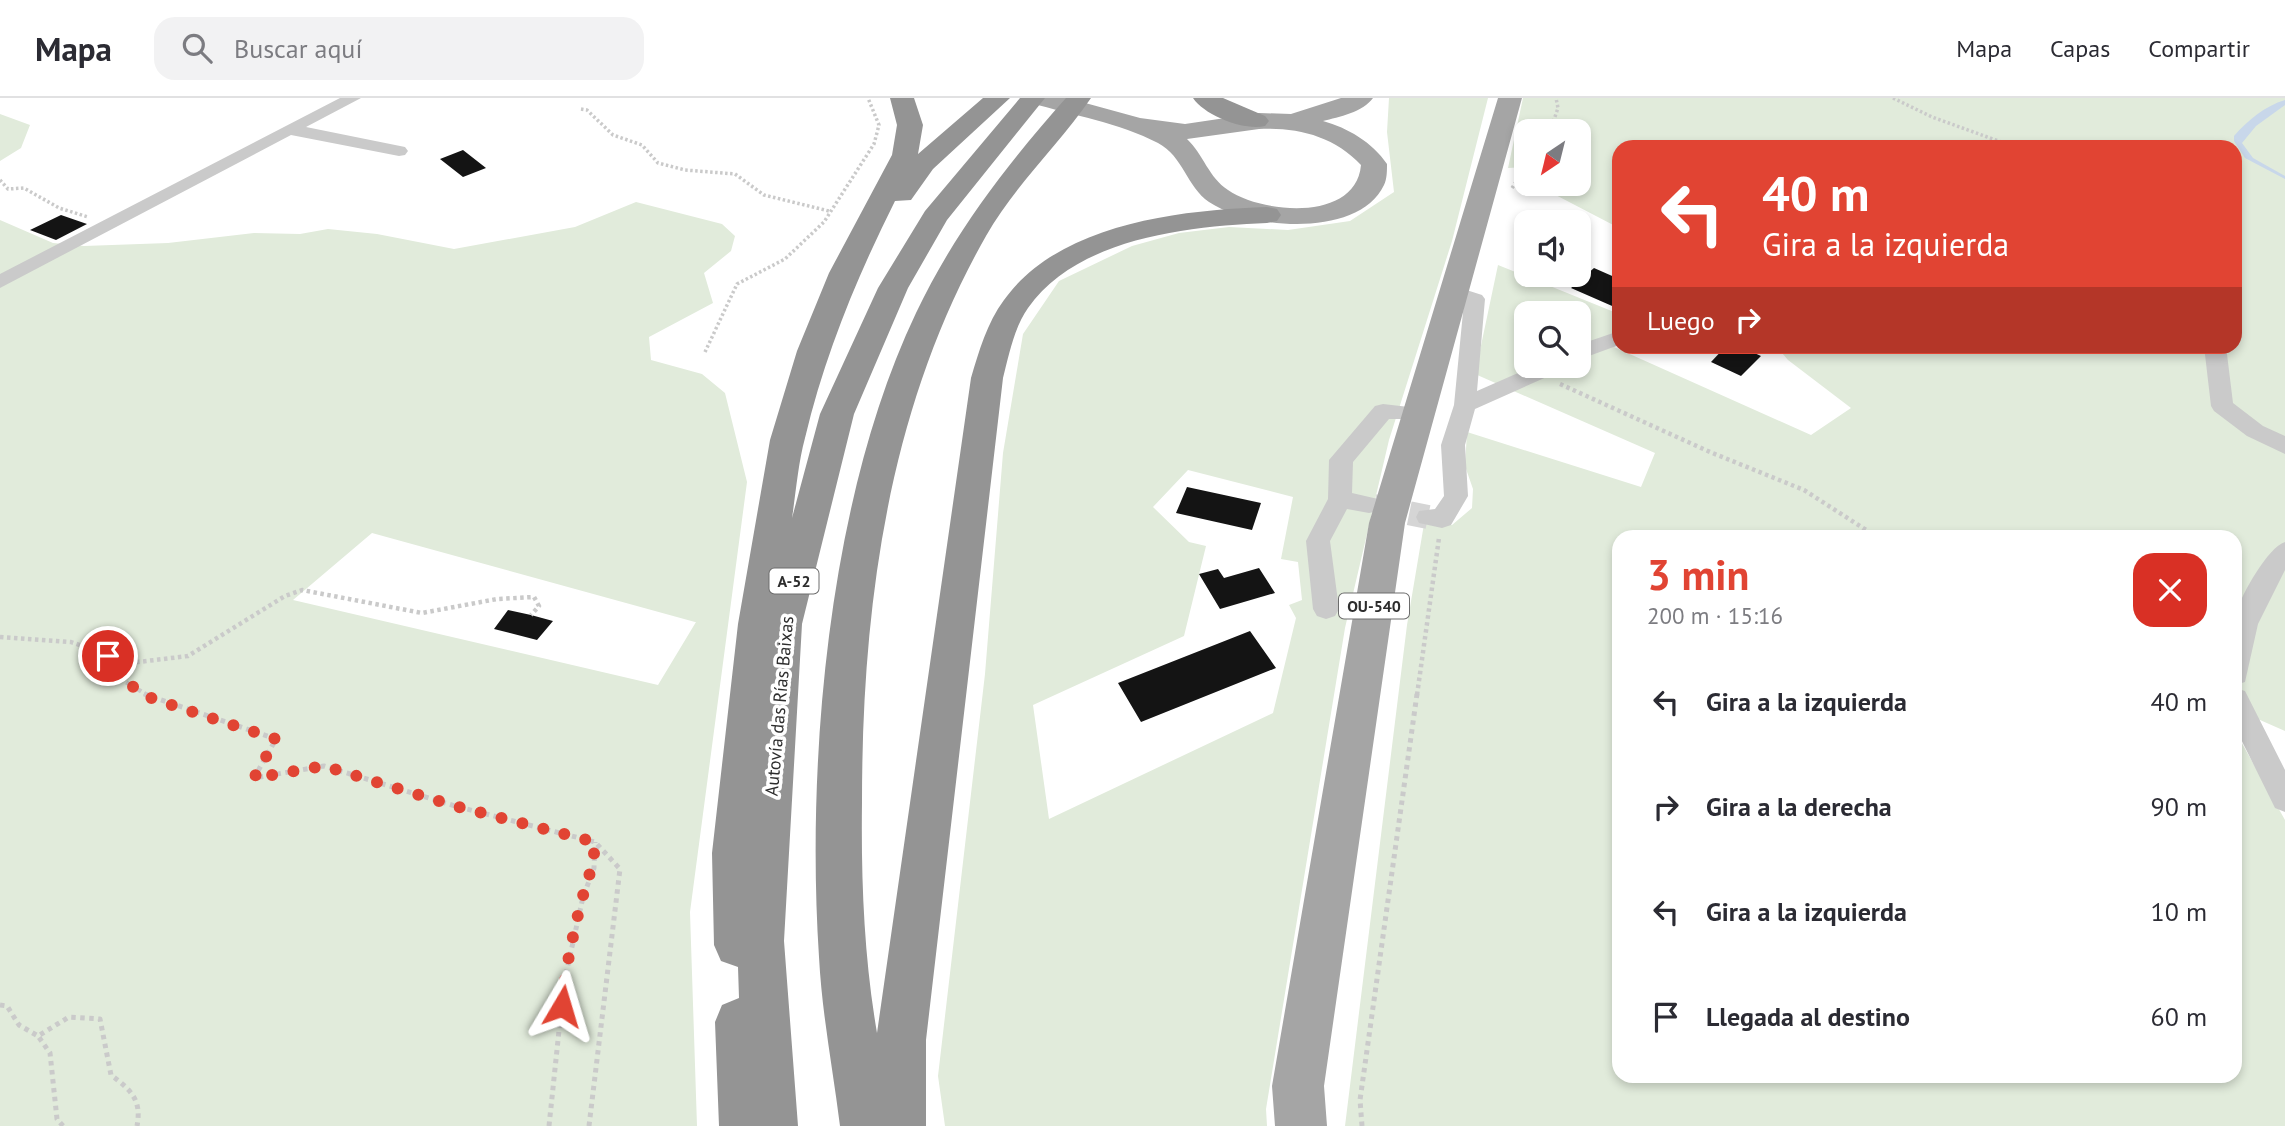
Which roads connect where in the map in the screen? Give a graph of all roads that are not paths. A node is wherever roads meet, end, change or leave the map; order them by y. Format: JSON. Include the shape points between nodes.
{"nodes":[{"id":1,"x":353,"y":98,"type":"edge"},
{"id":2,"x":902,"y":98,"type":"edge"},
{"id":3,"x":998,"y":98,"type":"edge"},
{"id":4,"x":1033,"y":98,"type":"edge"},
{"id":5,"x":1040,"y":98,"type":"edge"},
{"id":6,"x":1079,"y":98,"type":"edge"},
{"id":7,"x":1205,"y":98,"type":"edge"},
{"id":8,"x":1361,"y":98,"type":"edge"},
{"id":9,"x":1510,"y":98,"type":"edge"},
{"id":10,"x":1256,"y":121,"type":"junction"},
{"id":11,"x":1289,"y":122,"type":"junction"},
{"id":12,"x":1373,"y":127,"type":"edge"},
{"id":13,"x":1146,"y":128,"type":"junction"},
{"id":14,"x":289,"y":129,"type":"junction"},
{"id":15,"x":399,"y":150,"type":"dead end"},
{"id":16,"x":1267,"y":215,"type":"junction"},
{"id":17,"x":844,"y":273,"type":"junction"},
{"id":18,"x":0,"y":282,"type":"edge"},
{"id":19,"x":1454,"y":292,"type":"junction"},
{"id":20,"x":1612,"y":340,"type":"edge"},
{"id":21,"x":1591,"y":348,"type":"edge"},
{"id":22,"x":2216,"y":354,"type":"edge"},
{"id":23,"x":1526,"y":378,"type":"edge"},
{"id":24,"x":1465,"y":405,"type":"junction"},
{"id":25,"x":1418,"y":414,"type":"junction"},
{"id":26,"x":2285,"y":446,"type":"edge"},
{"id":27,"x":1340,"y":499,"type":"junction"},
{"id":28,"x":1369,"y":505,"type":"tunnel mouth"},
{"id":29,"x":1435,"y":518,"type":"road end"},
{"id":30,"x":2285,"y":551,"type":"edge"},
{"id":31,"x":1326,"y":609,"type":"dead end"},
{"id":32,"x":2242,"y":630,"type":"edge"},
{"id":33,"x":2242,"y":713,"type":"edge"},
{"id":34,"x":2285,"y":799,"type":"edge"},
{"id":35,"x":745,"y":1126,"type":"edge"},
{"id":36,"x":772,"y":1126,"type":"edge"},
{"id":37,"x":866,"y":1126,"type":"edge"},
{"id":38,"x":901,"y":1126,"type":"edge"},
{"id":39,"x":1301,"y":1126,"type":"edge"}],
"edges":[{"from":1,"to":14,"type":"street"},
{"from":2,"to":17,"type":"highway","via":[[910,125],[905,155]]},
{"from":3,"to":17,"type":"highway","via":[[923,163]]},
{"from":4,"to":36,"type":"highway","name":"Autovía das Rías Baixas","number":"A-52","via":[[935,218],[893,288],[837,414],[783,624],[760,941]]},
{"from":5,"to":13,"type":"main road"},
{"from":6,"to":37,"type":"highway","via":[[1024,159],[947,281],[903,380],[858,568],[840,732],[841,938]]},
{"from":7,"to":10,"type":"highway"},
{"from":8,"to":11,"type":"main road"},
{"from":9,"to":19,"type":"main road","number":"OU-540"},
{"from":10,"to":11,"type":"main road"},
{"from":10,"to":13,"type":"main road","via":[[1202,132]]},
{"from":11,"to":12,"type":"main road","via":[[1345,138]]},
{"from":12,"to":16,"type":"main road","via":[[1372,183],[1358,199],[1334,211]]},
{"from":13,"to":16,"type":"main road","via":[[1175,142],[1195,165],[1202,182],[1218,196]]},
{"from":14,"to":15,"type":"street"},
{"from":14,"to":18,"type":"street"},
{"from":16,"to":38,"type":"highway","via":[[1184,219],[1102,241],[1022,296],[1001,332],[986,377],[901,1040]]},
{"from":17,"to":35,"type":"highway","via":[[813,351],[787,440],[757,624],[735,853]]},
{"from":19,"to":24,"type":"street","via":[[1475,299]]},
{"from":19,"to":25,"type":"main road","number":"OU-540"},
{"from":20,"to":21,"type":"street"},
{"from":22,"to":26,"type":"street","via":[[2222,406]]},
{"from":23,"to":24,"type":"street"},
{"from":24,"to":29,"type":"street","via":[[1453,445],[1456,496]]},
{"from":25,"to":27,"type":"street","via":[[1383,411],[1341,460]]},
{"from":25,"to":39,"type":"main road","number":"OU-540","via":[[1387,523],[1298,1086]]},
{"from":27,"to":28,"type":"street"},
{"from":27,"to":31,"type":"street","via":[[1318,541]]},
{"from":30,"to":32,"type":"street","via":[[2257,589]]},
{"from":33,"to":34,"type":"street"}]}
